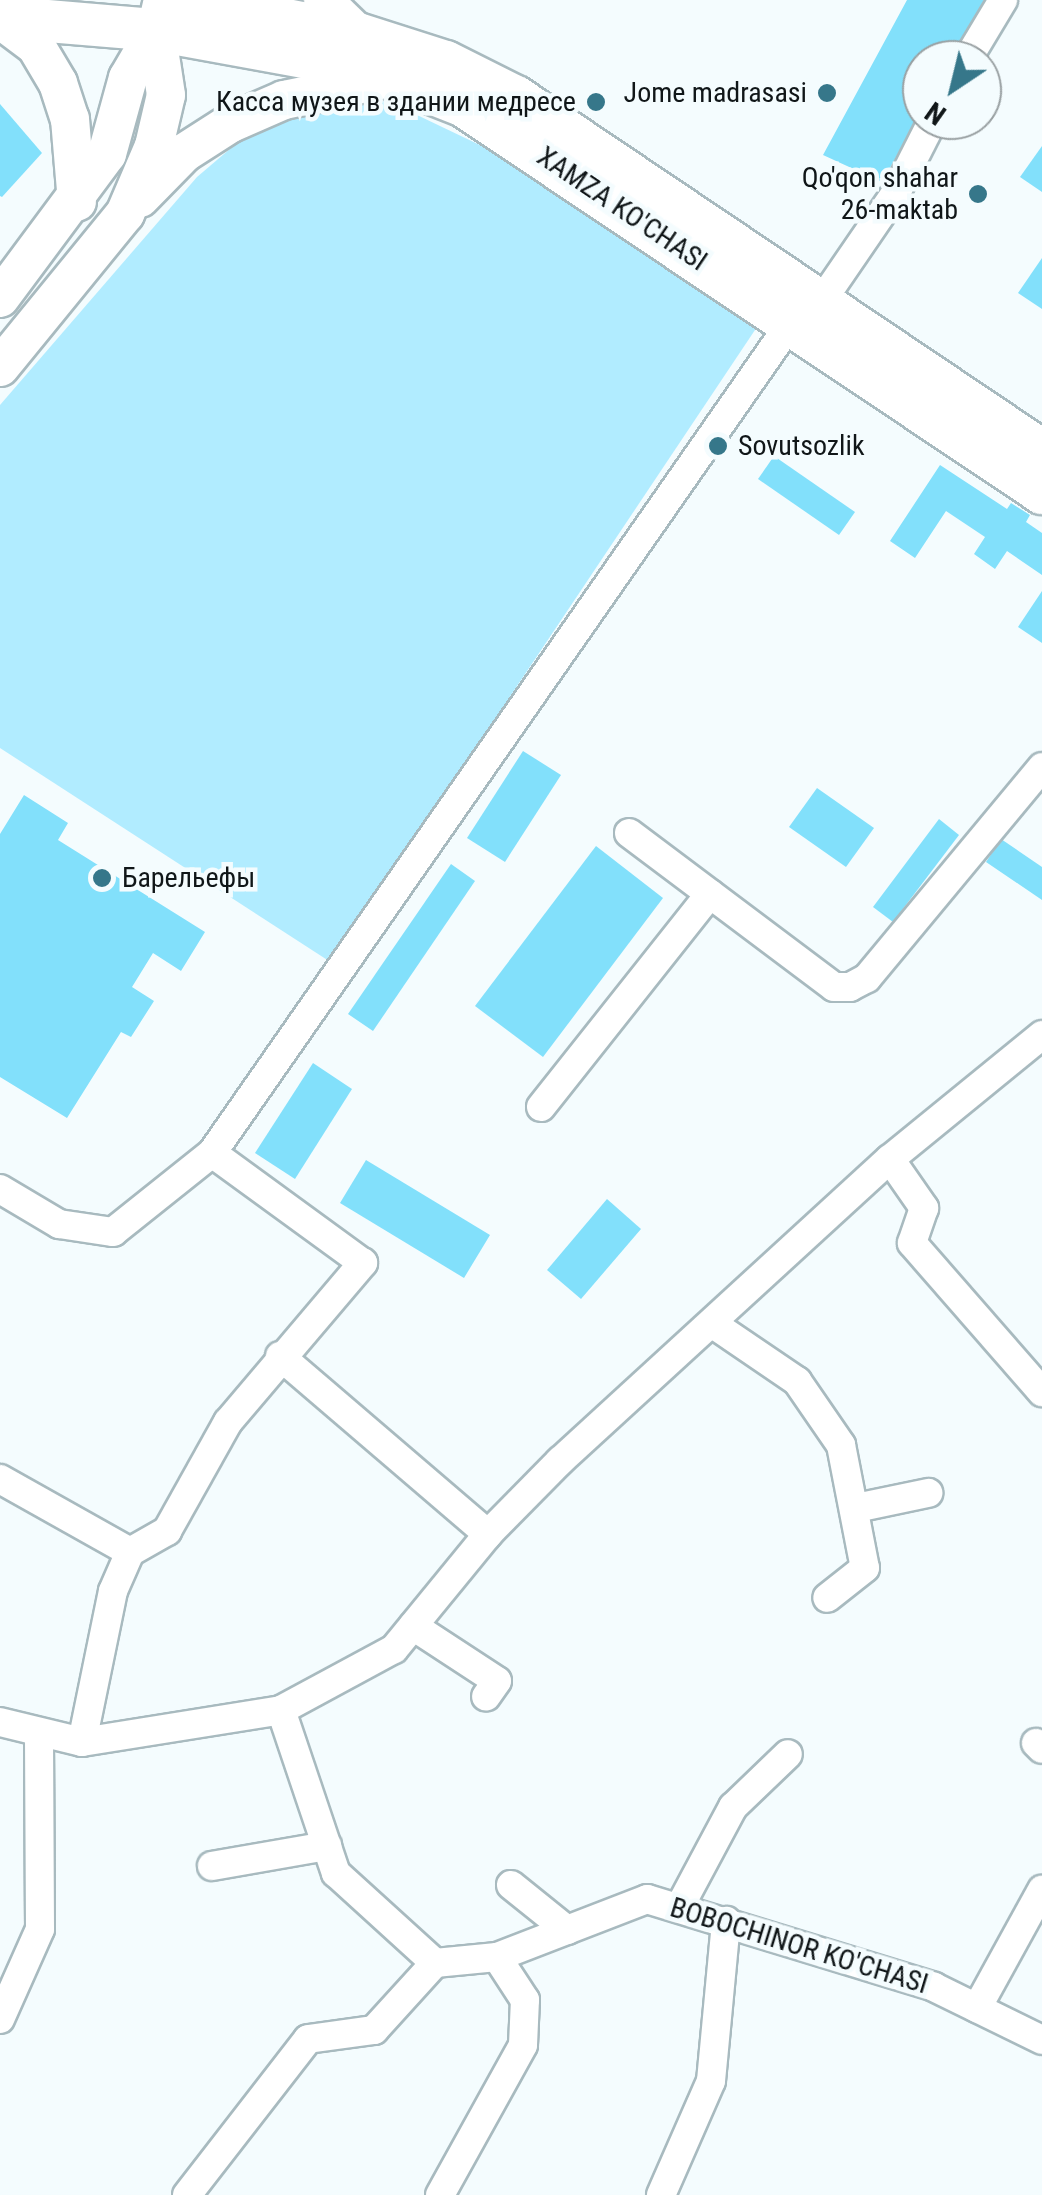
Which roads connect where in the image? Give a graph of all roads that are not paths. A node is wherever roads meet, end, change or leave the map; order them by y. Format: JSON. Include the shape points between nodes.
{"nodes":[{"id":1,"x":186,"y":0,"type":"edge"},
{"id":2,"x":323,"y":0,"type":"edge"},
{"id":3,"x":1004,"y":0,"type":"edge"},
{"id":4,"x":160,"y":15,"type":"edge"},
{"id":5,"x":0,"y":18,"type":"edge"},
{"id":6,"x":358,"y":34,"type":"junction"},
{"id":7,"x":979,"y":40,"type":"edge"},
{"id":8,"x":393,"y":78,"type":"junction"},
{"id":9,"x":923,"y":140,"type":"edge"},
{"id":10,"x":77,"y":202,"type":"junction"},
{"id":11,"x":124,"y":214,"type":"junction"},
{"id":12,"x":0,"y":298,"type":"edge"},
{"id":13,"x":806,"y":313,"type":"junction"},
{"id":14,"x":0,"y":368,"type":"edge"},
{"id":15,"x":1042,"y":451,"type":"edge"},
{"id":16,"x":1042,"y":493,"type":"edge"},
{"id":17,"x":1042,"y":767,"type":"edge"},
{"id":18,"x":630,"y":833,"type":"dead end"},
{"id":19,"x":710,"y":894,"type":"junction"},
{"id":20,"x":1042,"y":1036,"type":"edge"},
{"id":21,"x":541,"y":1107,"type":"dead end"},
{"id":22,"x":212,"y":1153,"type":"junction"},
{"id":23,"x":890,"y":1159,"type":"junction"},
{"id":24,"x":0,"y":1188,"type":"edge"},
{"id":25,"x":714,"y":1324,"type":"junction"},
{"id":26,"x":280,"y":1356,"type":"junction"},
{"id":27,"x":1042,"y":1392,"type":"edge"},
{"id":28,"x":0,"y":1480,"type":"edge"},
{"id":29,"x":928,"y":1493,"type":"dead end"},
{"id":30,"x":856,"y":1508,"type":"junction"},
{"id":31,"x":488,"y":1534,"type":"junction"},
{"id":32,"x":130,"y":1552,"type":"junction"},
{"id":33,"x":827,"y":1598,"type":"dead end"},
{"id":34,"x":413,"y":1626,"type":"junction"},
{"id":35,"x":486,"y":1698,"type":"dead end"},
{"id":36,"x":281,"y":1710,"type":"junction"},
{"id":37,"x":0,"y":1722,"type":"edge"},
{"id":38,"x":39,"y":1735,"type":"junction"},
{"id":39,"x":82,"y":1742,"type":"junction"},
{"id":40,"x":788,"y":1754,"type":"dead end"},
{"id":41,"x":327,"y":1846,"type":"junction"},
{"id":42,"x":212,"y":1866,"type":"dead end"},
{"id":43,"x":510,"y":1885,"type":"dead end"},
{"id":44,"x":1042,"y":1890,"type":"edge"},
{"id":45,"x":680,"y":1908,"type":"junction"},
{"id":46,"x":726,"y":1922,"type":"junction"},
{"id":47,"x":567,"y":1930,"type":"junction"},
{"id":48,"x":498,"y":1956,"type":"junction"},
{"id":49,"x":435,"y":1962,"type":"junction"},
{"id":50,"x":977,"y":2008,"type":"junction"},
{"id":51,"x":0,"y":2019,"type":"edge"},
{"id":52,"x":1042,"y":2040,"type":"edge"},
{"id":53,"x":188,"y":2195,"type":"edge"},
{"id":54,"x":440,"y":2195,"type":"edge"},
{"id":55,"x":661,"y":2195,"type":"edge"}],
"edges":[{"from":1,"to":6,"type":"main road","name":"XAMZA KO'CHASI"},
{"from":2,"to":6,"type":"main road"},
{"from":3,"to":7,"type":"street"},
{"from":4,"to":5,"type":"main road","name":"XAMZA KO'CHASI"},
{"from":4,"to":8,"type":"main road","name":"XAMZA KO'CHASI"},
{"from":4,"to":10,"type":"main road","via":[[128,78],[107,154]]},
{"from":4,"to":11,"type":"main road","via":[[166,95],[154,146]]},
{"from":5,"to":10,"type":"main road","via":[[36,46],[58,83],[70,119]]},
{"from":6,"to":13,"type":"main road","name":"XAMZA KO'CHASI","via":[[446,62],[516,97]]},
{"from":8,"to":11,"type":"main road","via":[[284,100],[231,122],[184,153]]},
{"from":8,"to":13,"type":"main road","name":"XAMZA KO'CHASI","via":[[500,126]]},
{"from":9,"to":13,"type":"street","via":[[897,191]]},
{"from":10,"to":12,"type":"main road"},
{"from":11,"to":14,"type":"main road"},
{"from":13,"to":15,"type":"main road","name":"XAMZA KO'CHASI"},
{"from":13,"to":16,"type":"main road","name":"XAMZA KO'CHASI"},
{"from":13,"to":22,"type":"street"},
{"from":17,"to":19,"type":"street","via":[[867,978],[850,988],[834,988]]},
{"from":18,"to":19,"type":"street"},
{"from":19,"to":21,"type":"street"},
{"from":20,"to":23,"type":"street"},
{"from":22,"to":24,"type":"street","via":[[113,1232],[59,1224]]},
{"from":22,"to":26,"type":"street","via":[[364,1263]]},
{"from":23,"to":25,"type":"street"},
{"from":23,"to":27,"type":"street","via":[[924,1208],[912,1243]]},
{"from":25,"to":30,"type":"street","via":[[796,1381],[841,1445]]},
{"from":25,"to":31,"type":"street"},
{"from":26,"to":31,"type":"street"},
{"from":26,"to":32,"type":"street","via":[[228,1422],[167,1531]]},
{"from":28,"to":32,"type":"street"},
{"from":29,"to":30,"type":"street"},
{"from":30,"to":33,"type":"street","via":[[865,1568]]},
{"from":31,"to":34,"type":"street"},
{"from":32,"to":39,"type":"street","via":[[112,1591]]},
{"from":34,"to":35,"type":"street","via":[[498,1681]]},
{"from":34,"to":36,"type":"street","via":[[394,1649]]},
{"from":36,"to":39,"type":"street"},
{"from":36,"to":41,"type":"street"},
{"from":37,"to":38,"type":"street"},
{"from":38,"to":39,"type":"street"},
{"from":38,"to":51,"type":"street","via":[[40,1929]]},
{"from":40,"to":45,"type":"street","via":[[733,1807]]},
{"from":41,"to":42,"type":"street"},
{"from":41,"to":49,"type":"street","via":[[336,1874]]},
{"from":43,"to":47,"type":"street"},
{"from":44,"to":50,"type":"street"},
{"from":45,"to":46,"type":"street","name":"BOBOCHINOR KO'CHASI"},
{"from":45,"to":47,"type":"street","name":"BOBOCHINOR KO'CHASI","via":[[647,1899]]},
{"from":46,"to":50,"type":"street","name":"BOBOCHINOR KO'CHASI","via":[[934,1987]]},
{"from":46,"to":55,"type":"street","via":[[711,2081]]},
{"from":47,"to":48,"type":"street","name":"BOBOCHINOR KO'CHASI"},
{"from":48,"to":49,"type":"street","name":"BOBOCHINOR KO'CHASI"},
{"from":48,"to":54,"type":"street","via":[[525,2000],[523,2045]]},
{"from":49,"to":53,"type":"street","via":[[374,2030],[308,2038]]},
{"from":50,"to":52,"type":"street","name":"BOBOCHINOR KO'CHASI"}]}
